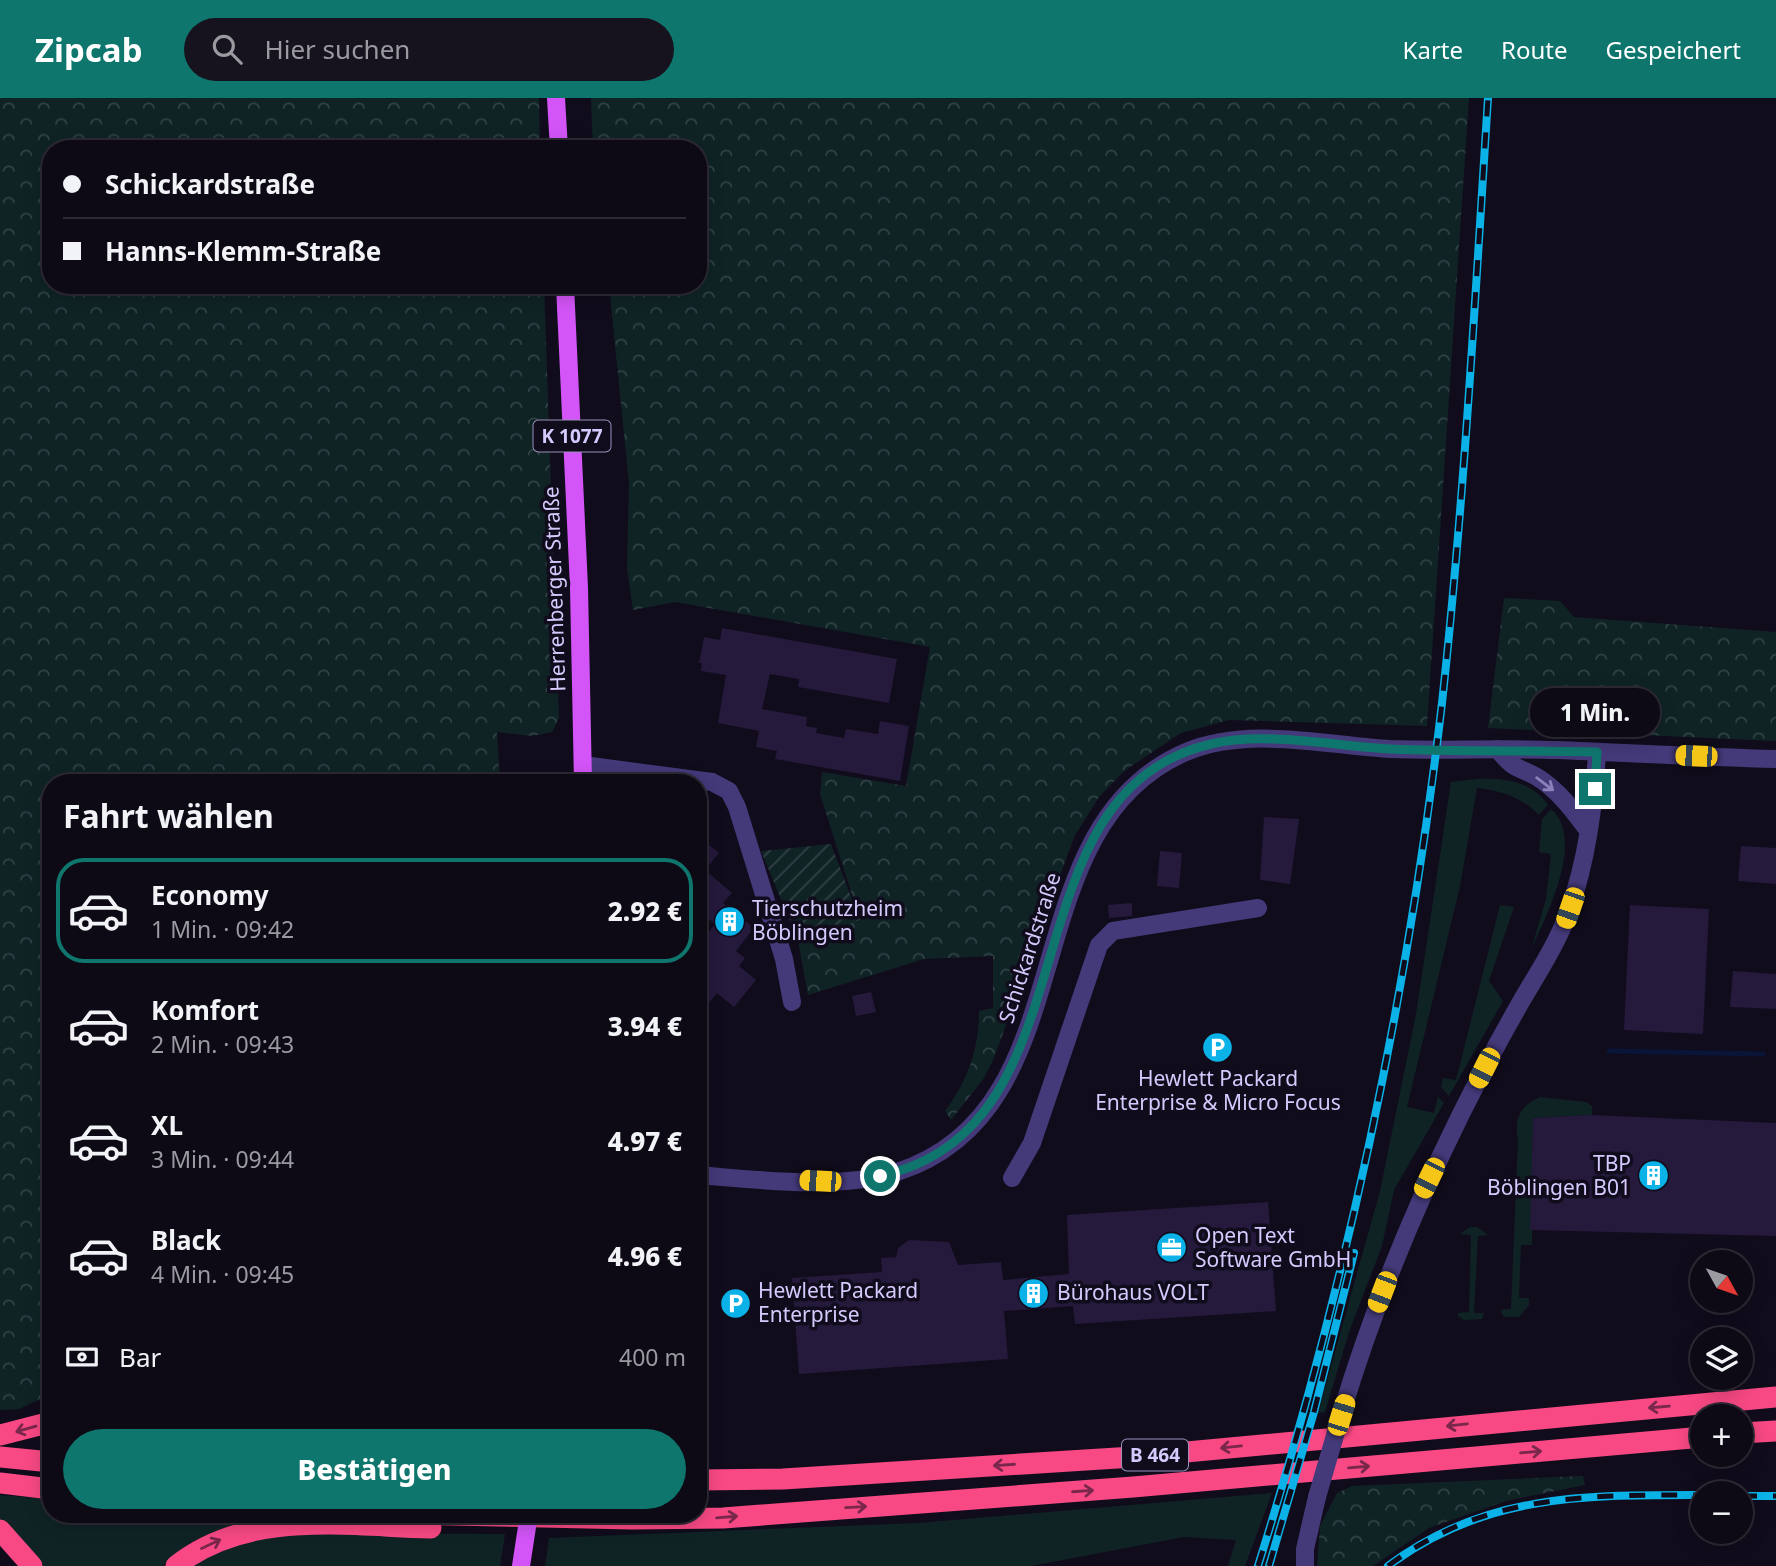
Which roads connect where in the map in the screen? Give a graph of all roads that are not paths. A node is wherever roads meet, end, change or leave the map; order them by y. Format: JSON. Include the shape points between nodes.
{"nodes":[{"id":1,"x":556,"y":98,"type":"edge"},
{"id":2,"x":558,"y":140,"type":"edge"},
{"id":3,"x":565,"y":294,"type":"edge"},
{"id":4,"x":1497,"y":749,"type":"junction"},
{"id":5,"x":1597,"y":752,"type":"junction"},
{"id":6,"x":1776,"y":760,"type":"edge"},
{"id":7,"x":583,"y":773,"type":"edge"},
{"id":8,"x":707,"y":782,"type":"edge"},
{"id":9,"x":1587,"y":829,"type":"junction"},
{"id":10,"x":1258,"y":908,"type":"dead end"},
{"id":11,"x":792,"y":1002,"type":"dead end"},
{"id":12,"x":707,"y":1176,"type":"edge"},
{"id":13,"x":1012,"y":1178,"type":"dead end"},
{"id":14,"x":1776,"y":1397,"type":"edge"},
{"id":15,"x":42,"y":1424,"type":"edge"},
{"id":16,"x":1776,"y":1431,"type":"edge"},
{"id":17,"x":1753,"y":1432,"type":"edge"},
{"id":18,"x":0,"y":1435,"type":"edge"},
{"id":19,"x":1690,"y":1438,"type":"edge"},
{"id":20,"x":0,"y":1457,"type":"edge"},
{"id":21,"x":42,"y":1461,"type":"edge"},
{"id":22,"x":707,"y":1480,"type":"edge"},
{"id":23,"x":0,"y":1483,"type":"edge"},
{"id":24,"x":42,"y":1488,"type":"edge"},
{"id":25,"x":707,"y":1518,"type":"edge"},
{"id":26,"x":446,"y":1523,"type":"edge"},
{"id":27,"x":528,"y":1523,"type":"edge"},
{"id":28,"x":0,"y":1530,"type":"edge"},
{"id":29,"x":32,"y":1566,"type":"edge"},
{"id":30,"x":176,"y":1566,"type":"edge"},
{"id":31,"x":521,"y":1566,"type":"edge"},
{"id":32,"x":1306,"y":1566,"type":"edge"}],
"edges":[{"from":1,"to":2,"type":"main road"},
{"from":3,"to":7,"type":"main road","name":"Herrenberger Straße","number":"K 1077"},
{"from":4,"to":5,"type":"street","name":"Schickardstraße"},
{"from":4,"to":9,"type":"street","one_way":true,"via":[[1514,769],[1553,790]]},
{"from":4,"to":12,"type":"street","name":"Schickardstraße","via":[[1391,749],[1244,740],[1212,744],[1165,764],[1133,787],[1098,830],[1068,899],[1022,1048],[1001,1090],[970,1129],[936,1155],[897,1172],[863,1179]]},
{"from":5,"to":6,"type":"street","name":"Schickardstraße"},
{"from":5,"to":9,"type":"street"},
{"from":8,"to":11,"type":"street","name":"Herrenberger Straße","via":[[729,791],[737,807],[782,951]]},
{"from":9,"to":32,"type":"street","bridge":true,"via":[[1576,890],[1563,926],[1495,1046],[1419,1199],[1364,1338],[1317,1497],[1305,1549]]},
{"from":10,"to":13,"type":"street","via":[[1114,931],[1100,945],[1032,1143]]},
{"from":14,"to":22,"type":"highway","number":"B 464","one_way":true,"via":[[1133,1457]]},
{"from":15,"to":18,"type":"highway","one_way":true},
{"from":16,"to":17,"type":"highway"},
{"from":25,"to":19,"type":"highway","number":"B 464","one_way":true},
{"from":20,"to":21,"type":"highway"},
{"from":23,"to":24,"type":"highway"},
{"from":30,"to":26,"type":"highway","one_way":true,"via":[[203,1548],[250,1530],[302,1525],[436,1528]]},
{"from":27,"to":31,"type":"main road","bridge":true},
{"from":28,"to":29,"type":"highway"}]}
